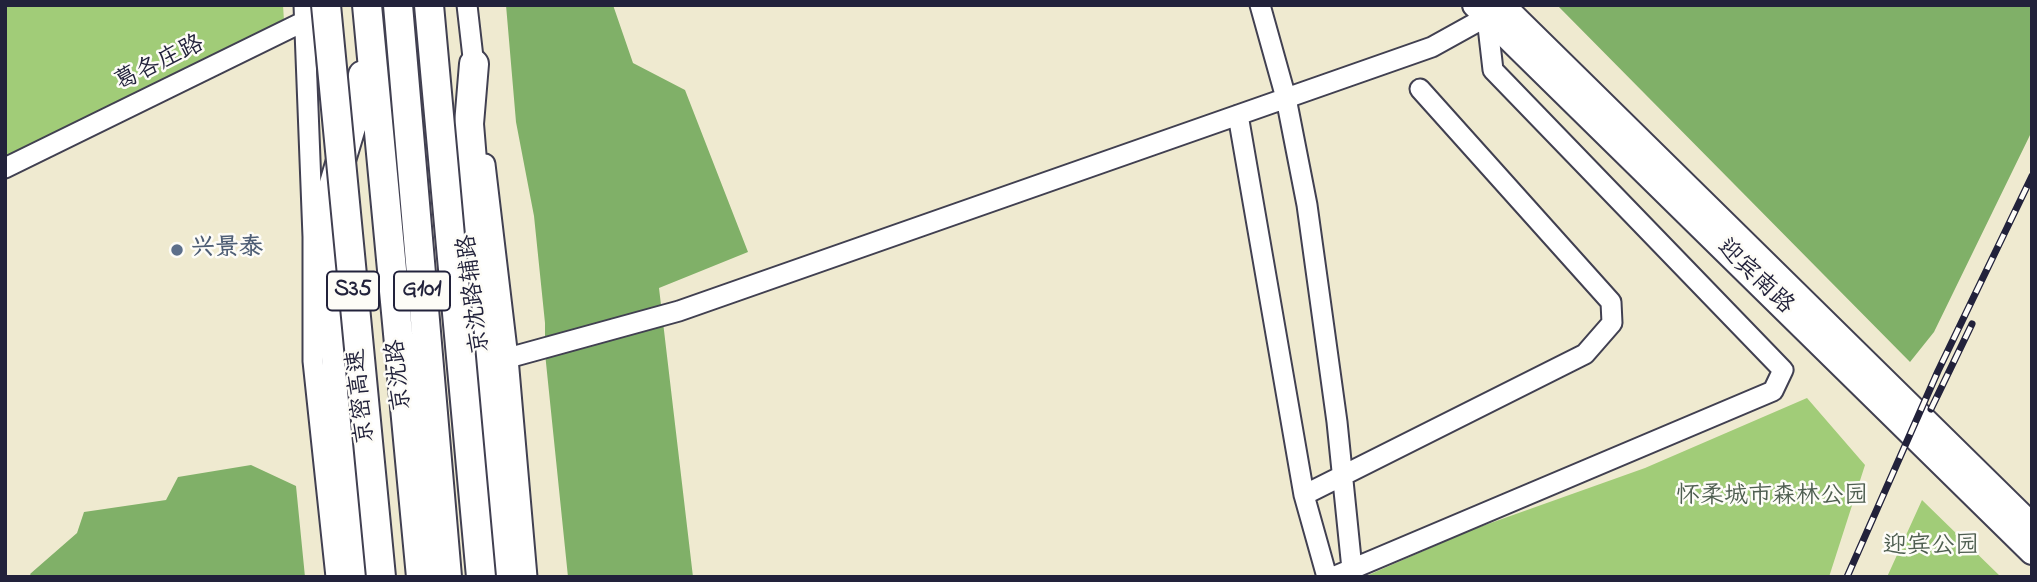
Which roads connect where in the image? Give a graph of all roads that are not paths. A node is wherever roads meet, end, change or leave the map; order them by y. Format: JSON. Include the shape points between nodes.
{"nodes":[{"id":1,"x":335,"y":5,"type":"edge"},
{"id":2,"x":367,"y":5,"type":"edge"},
{"id":3,"x":398,"y":5,"type":"edge"},
{"id":4,"x":429,"y":5,"type":"edge"},
{"id":5,"x":467,"y":5,"type":"edge"},
{"id":6,"x":1260,"y":5,"type":"edge"},
{"id":7,"x":1495,"y":8,"type":"edge"},
{"id":8,"x":312,"y":11,"type":"edge"},
{"id":9,"x":369,"y":42,"type":"junction"},
{"id":10,"x":474,"y":64,"type":"junction"},
{"id":11,"x":1420,"y":89,"type":"dead end"},
{"id":12,"x":405,"y":91,"type":"junction"},
{"id":13,"x":1286,"y":98,"type":"junction"},
{"id":14,"x":1238,"y":115,"type":"junction"},
{"id":15,"x":5,"y":168,"type":"edge"},
{"id":16,"x":475,"y":181,"type":"junction"},
{"id":17,"x":508,"y":358,"type":"junction"},
{"id":18,"x":1343,"y":477,"type":"junction"},
{"id":19,"x":1304,"y":495,"type":"junction"},
{"id":20,"x":2032,"y":526,"type":"edge"},
{"id":21,"x":2032,"y":552,"type":"edge"},
{"id":22,"x":505,"y":568,"type":"edge"},
{"id":23,"x":1352,"y":569,"type":"junction"},
{"id":24,"x":336,"y":577,"type":"edge"},
{"id":25,"x":354,"y":577,"type":"edge"},
{"id":26,"x":381,"y":577,"type":"edge"},
{"id":27,"x":421,"y":577,"type":"edge"},
{"id":28,"x":447,"y":577,"type":"edge"},
{"id":29,"x":481,"y":577,"type":"edge"},
{"id":30,"x":527,"y":577,"type":"edge"},
{"id":31,"x":1327,"y":577,"type":"edge"},
{"id":32,"x":1333,"y":577,"type":"edge"}],
"edges":[{"from":1,"to":8,"type":"street","name":"葛各庄路"},
{"from":2,"to":9,"type":"highway","name":"京沈路","number":"G101"},
{"from":3,"to":12,"type":"highway","name":"京沈路","number":"G101"},
{"from":4,"to":29,"type":"highway","bridge":true},
{"from":5,"to":10,"type":"street","name":"京沈路辅路"},
{"from":6,"to":13,"type":"street"},
{"from":7,"to":13,"type":"street","via":[[1432,47]]},
{"from":7,"to":20,"type":"main road","name":"迎宾南路"},
{"from":7,"to":21,"type":"main road","name":"迎宾南路"},
{"from":7,"to":23,"type":"street","via":[[1493,70],[1783,370],[1773,391]]},
{"from":8,"to":15,"type":"street","name":"葛各庄路"},
{"from":8,"to":24,"type":"street","via":[[313,361]]},
{"from":8,"to":26,"type":"highway","name":"京密高速","number":"S35","bridge":true},
{"from":9,"to":25,"type":"highway","via":[[358,104],[332,187],[329,229]]},
{"from":9,"to":27,"type":"highway","name":"京沈路","number":"G101"},
{"from":10,"to":16,"type":"highway","via":[[469,124]]},
{"from":10,"to":17,"type":"street","name":"京沈路辅路"},
{"from":11,"to":18,"type":"street","via":[[1611,302],[1612,323],[1585,354]]},
{"from":12,"to":16,"type":"highway"},
{"from":12,"to":28,"type":"highway","name":"京沈路","number":"G101"},
{"from":13,"to":14,"type":"street"},
{"from":13,"to":18,"type":"street","via":[[1307,205]]},
{"from":14,"to":17,"type":"street","via":[[679,311]]},
{"from":14,"to":19,"type":"street"},
{"from":16,"to":22,"type":"highway"},
{"from":17,"to":30,"type":"street","name":"京沈路辅路"},
{"from":18,"to":19,"type":"street"},
{"from":18,"to":23,"type":"street"},
{"from":19,"to":31,"type":"street"},
{"from":23,"to":32,"type":"street"}]}
